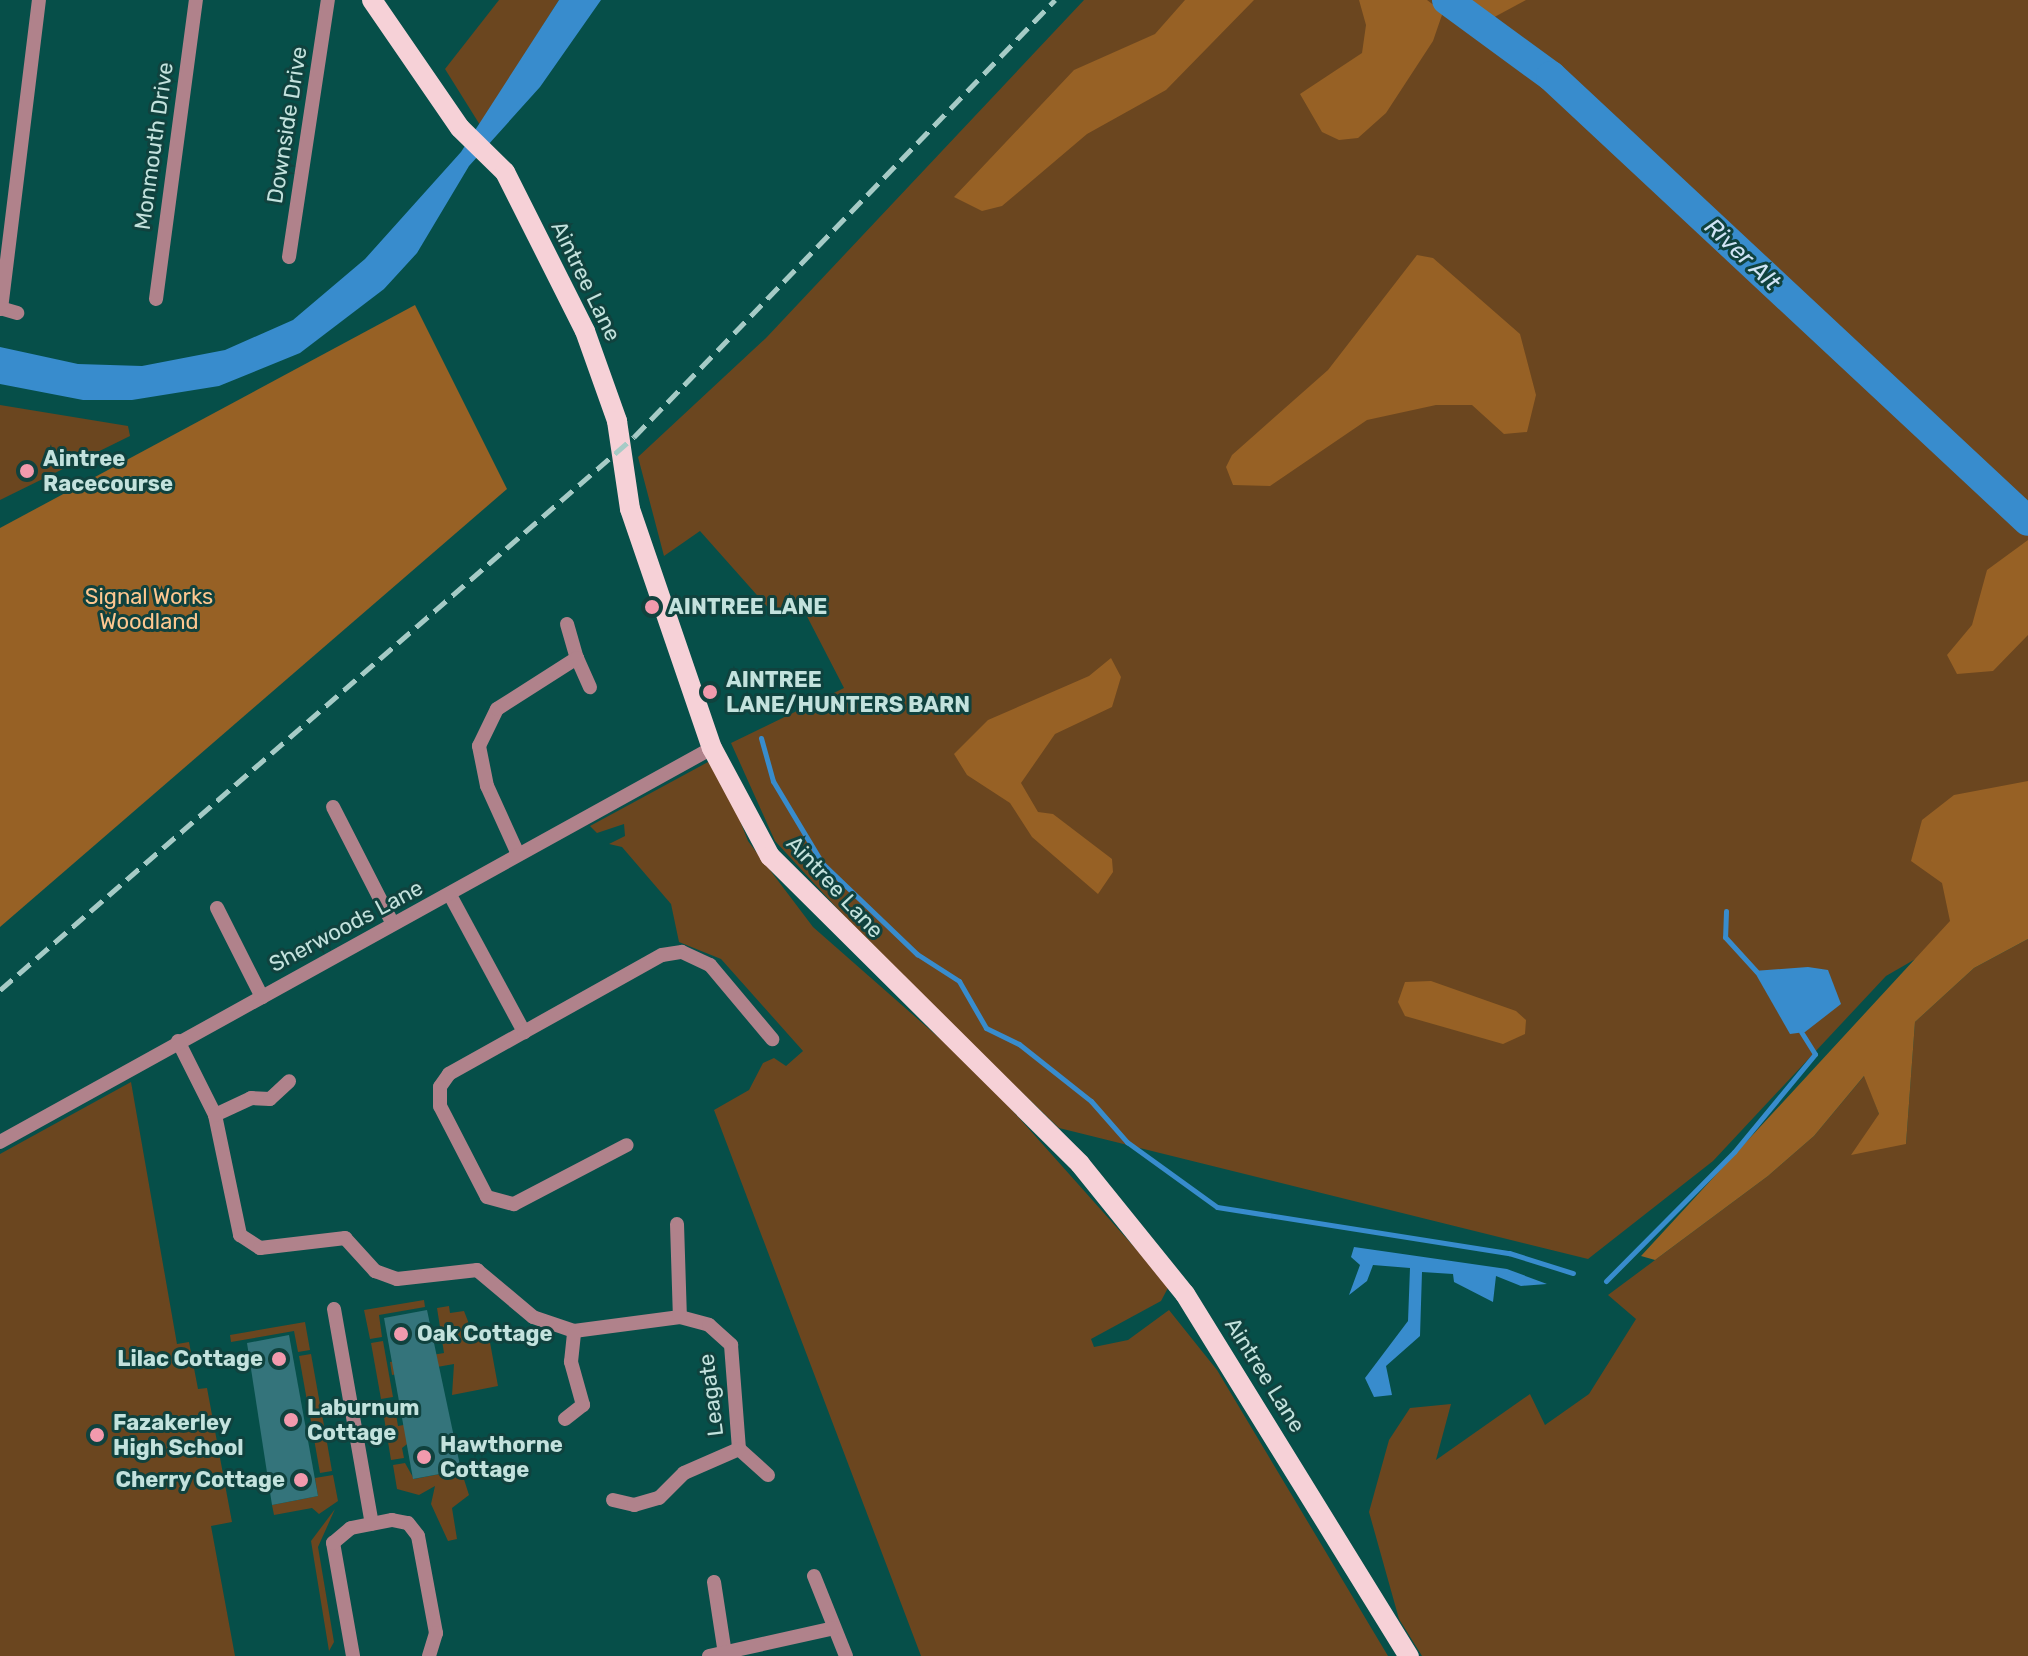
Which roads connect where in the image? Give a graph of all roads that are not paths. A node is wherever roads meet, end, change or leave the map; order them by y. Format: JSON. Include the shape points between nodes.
{"nodes":[{"id":1,"x":39,"y":0,"type":"edge"},
{"id":2,"x":196,"y":0,"type":"edge"},
{"id":3,"x":328,"y":0,"type":"edge"},
{"id":4,"x":376,"y":5,"type":"edge"},
{"id":5,"x":289,"y":257,"type":"dead end"},
{"id":6,"x":156,"y":299,"type":"dead end"},
{"id":7,"x":1,"y":308,"type":"edge"},
{"id":8,"x":17,"y":313,"type":"dead end"},
{"id":9,"x":567,"y":624,"type":"dead end"},
{"id":10,"x":577,"y":658,"type":"junction"},
{"id":11,"x":590,"y":687,"type":"dead end"},
{"id":12,"x":712,"y":748,"type":"junction"},
{"id":13,"x":333,"y":807,"type":"dead end"},
{"id":14,"x":517,"y":852,"type":"junction"},
{"id":15,"x":450,"y":895,"type":"junction"},
{"id":16,"x":217,"y":908,"type":"dead end"},
{"id":17,"x":393,"y":924,"type":"junction"},
{"id":18,"x":262,"y":997,"type":"junction"},
{"id":19,"x":524,"y":1032,"type":"junction"},
{"id":20,"x":772,"y":1039,"type":"dead end"},
{"id":21,"x":178,"y":1041,"type":"junction"},
{"id":22,"x":289,"y":1081,"type":"dead end"},
{"id":23,"x":215,"y":1115,"type":"junction"},
{"id":24,"x":0,"y":1142,"type":"edge"},
{"id":25,"x":627,"y":1145,"type":"dead end"},
{"id":26,"x":677,"y":1224,"type":"dead end"},
{"id":27,"x":334,"y":1309,"type":"dead end"},
{"id":28,"x":680,"y":1317,"type":"junction"},
{"id":29,"x":574,"y":1331,"type":"junction"},
{"id":30,"x":565,"y":1419,"type":"dead end"},
{"id":31,"x":739,"y":1449,"type":"junction"},
{"id":32,"x":768,"y":1475,"type":"dead end"},
{"id":33,"x":613,"y":1500,"type":"dead end"},
{"id":34,"x":372,"y":1524,"type":"junction"},
{"id":35,"x":814,"y":1576,"type":"dead end"},
{"id":36,"x":714,"y":1582,"type":"dead end"},
{"id":37,"x":834,"y":1628,"type":"junction"},
{"id":38,"x":725,"y":1654,"type":"junction"},
{"id":39,"x":353,"y":1656,"type":"edge"},
{"id":40,"x":429,"y":1656,"type":"edge"},
{"id":41,"x":709,"y":1656,"type":"edge"},
{"id":42,"x":846,"y":1656,"type":"edge"},
{"id":43,"x":1409,"y":1656,"type":"edge"}],
"edges":[{"from":1,"to":7,"type":"street"},
{"from":2,"to":6,"type":"street","name":"Monmouth Drive"},
{"from":3,"to":5,"type":"street","name":"Downside Drive"},
{"from":4,"to":12,"type":"main road","name":"Aintree Lane","via":[[465,133],[493,160],[603,374],[630,509]]},
{"from":7,"to":8,"type":"street"},
{"from":9,"to":10,"type":"street"},
{"from":10,"to":11,"type":"street"},
{"from":10,"to":14,"type":"street","via":[[497,709],[479,746],[487,786]]},
{"from":12,"to":14,"type":"street","name":"Sherwoods Lane"},
{"from":12,"to":43,"type":"main road","name":"Aintree Lane","via":[[770,856],[1080,1164],[1185,1294]]},
{"from":13,"to":17,"type":"street"},
{"from":14,"to":15,"type":"street","name":"Sherwoods Lane"},
{"from":15,"to":17,"type":"street","name":"Sherwoods Lane"},
{"from":15,"to":19,"type":"street"},
{"from":16,"to":18,"type":"street"},
{"from":17,"to":18,"type":"street","name":"Sherwoods Lane"},
{"from":18,"to":21,"type":"street","name":"Sherwoods Lane"},
{"from":19,"to":20,"type":"street","via":[[662,955],[682,952],[710,965]]},
{"from":19,"to":25,"type":"street","via":[[449,1074],[440,1087],[440,1106],[487,1197],[514,1204]]},
{"from":21,"to":23,"type":"street"},
{"from":21,"to":24,"type":"street","name":"Sherwoods Lane"},
{"from":22,"to":23,"type":"street","via":[[270,1099],[251,1098]]},
{"from":23,"to":29,"type":"street","name":"Leagate","via":[[233,1216],[240,1235],[260,1248],[322,1235],[345,1238],[375,1271],[397,1279],[477,1270],[533,1317]]},
{"from":26,"to":28,"type":"street"},
{"from":27,"to":34,"type":"street"},
{"from":28,"to":29,"type":"street","name":"Leagate"},
{"from":28,"to":31,"type":"street","name":"Leagate","via":[[709,1325],[731,1345]]},
{"from":29,"to":30,"type":"street","via":[[571,1362],[583,1405]]},
{"from":31,"to":32,"type":"street","name":"Leagate"},
{"from":31,"to":33,"type":"street","name":"Leagate","via":[[684,1473],[659,1498],[634,1505]]},
{"from":34,"to":39,"type":"street","via":[[342,1532],[333,1543]]},
{"from":34,"to":40,"type":"street","via":[[401,1521],[418,1536],[436,1633]]},
{"from":35,"to":37,"type":"street"},
{"from":36,"to":38,"type":"street"},
{"from":37,"to":38,"type":"street"},
{"from":37,"to":42,"type":"street"},
{"from":38,"to":41,"type":"street"}]}
